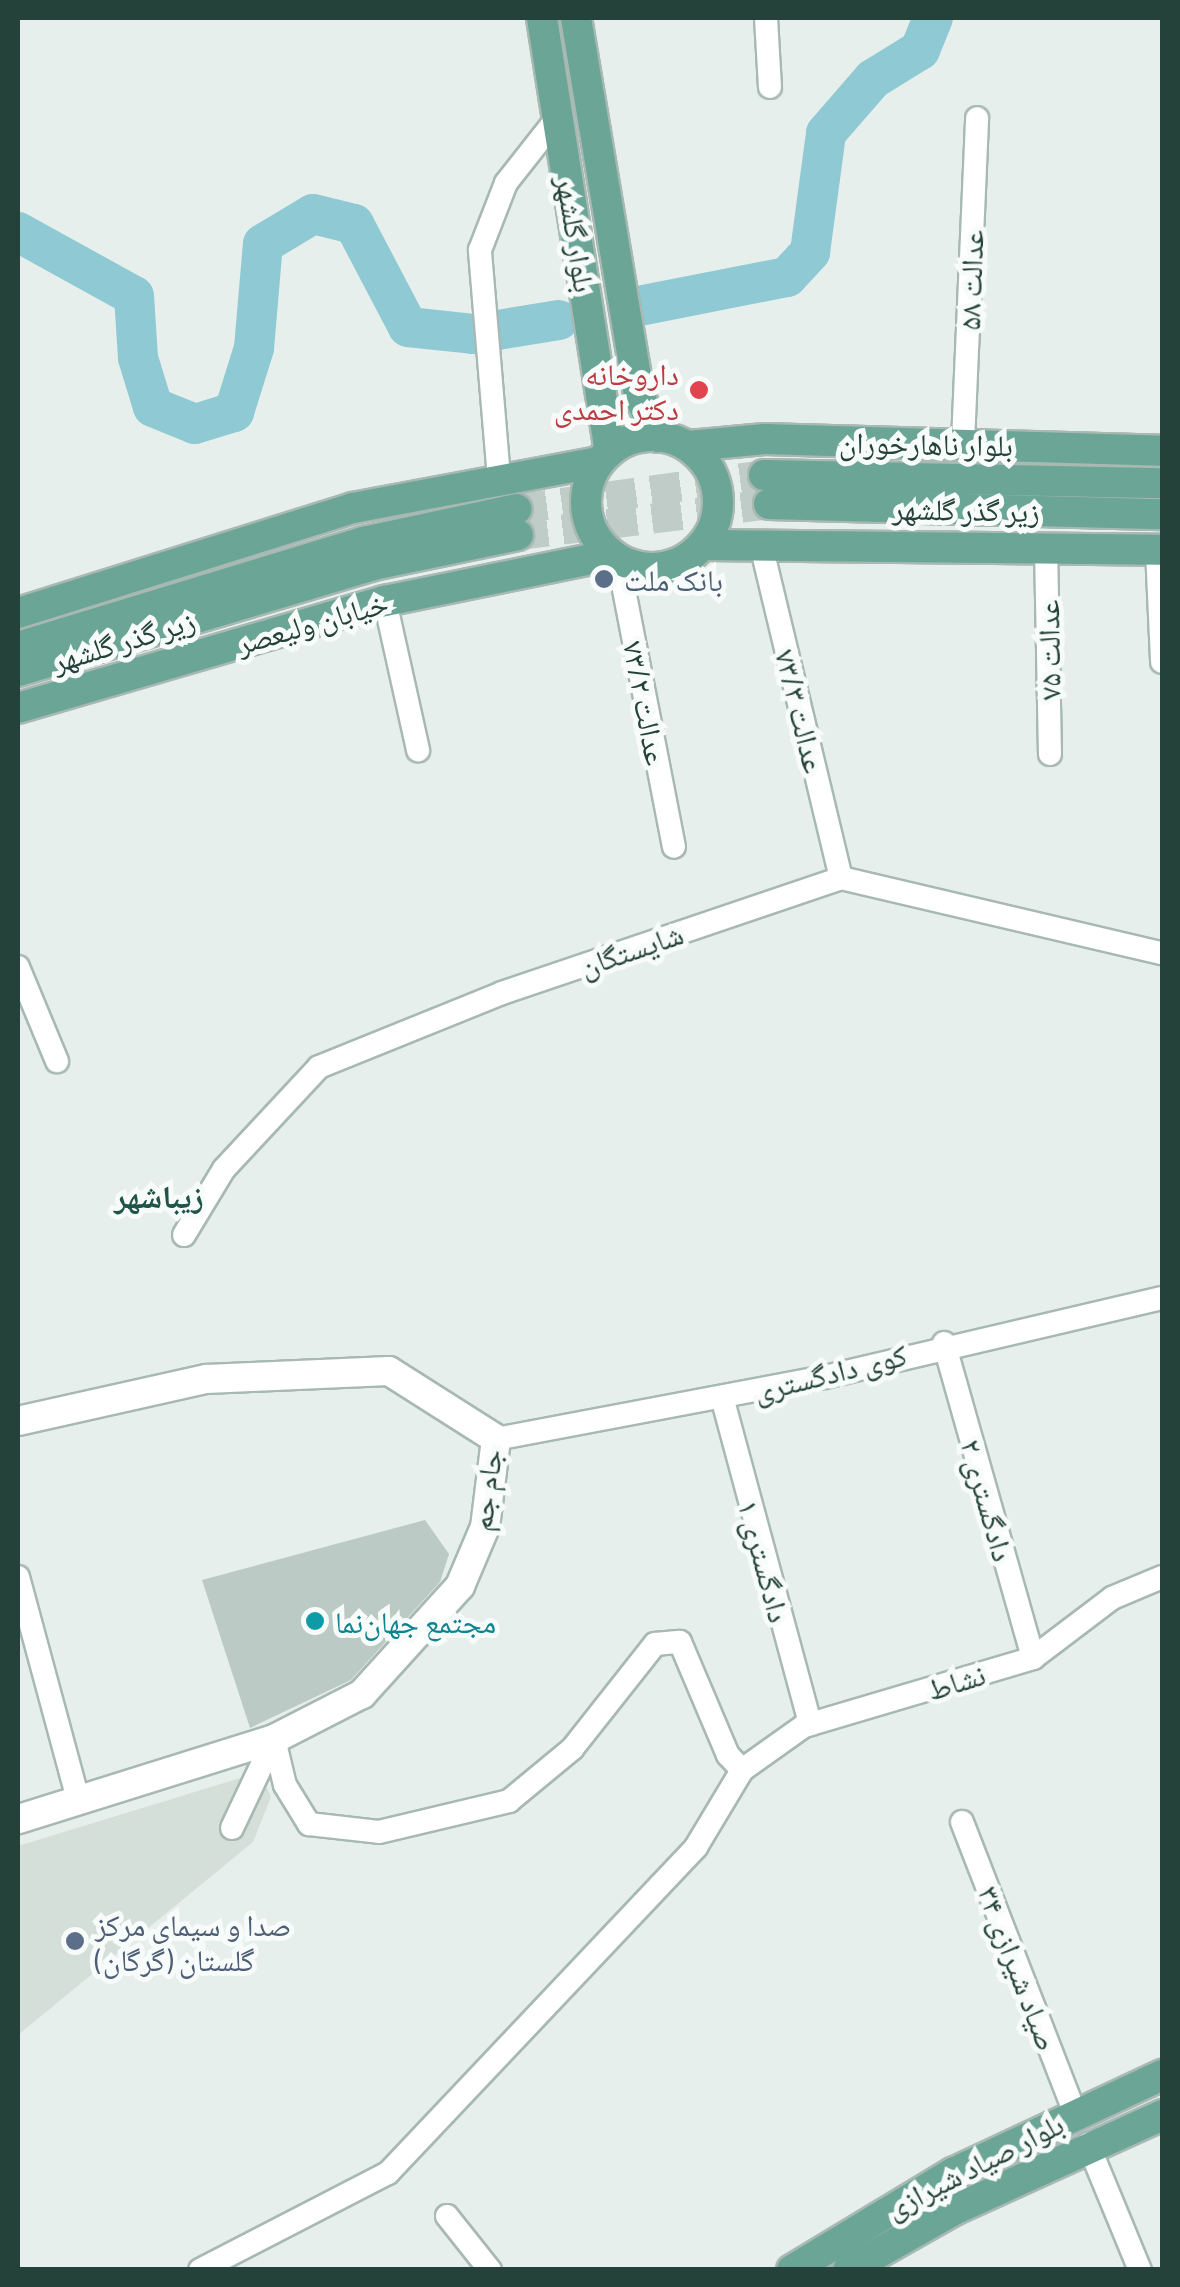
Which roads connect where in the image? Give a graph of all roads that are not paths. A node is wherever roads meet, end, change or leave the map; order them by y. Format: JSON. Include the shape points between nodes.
{"nodes":[{"id":1,"x":542,"y":18,"type":"edge"},
{"id":2,"x":576,"y":18,"type":"edge"},
{"id":3,"x":766,"y":18,"type":"edge"},
{"id":4,"x":770,"y":87,"type":"dead end"},
{"id":5,"x":558,"y":117,"type":"junction"},
{"id":6,"x":977,"y":118,"type":"dead end"},
{"id":7,"x":658,"y":437,"type":"junction"},
{"id":8,"x":765,"y":439,"type":"junction"},
{"id":9,"x":963,"y":442,"type":"junction"},
{"id":10,"x":689,"y":446,"type":"junction"},
{"id":11,"x":1162,"y":451,"type":"edge"},
{"id":12,"x":604,"y":456,"type":"junction"},
{"id":13,"x":506,"y":477,"type":"junction"},
{"id":14,"x":1162,"y":483,"type":"edge"},
{"id":15,"x":1162,"y":514,"type":"edge"},
{"id":16,"x":704,"y":545,"type":"junction"},
{"id":17,"x":771,"y":545,"type":"junction"},
{"id":18,"x":1046,"y":547,"type":"junction"},
{"id":19,"x":1160,"y":550,"type":"edge"},
{"id":20,"x":614,"y":557,"type":"junction"},
{"id":21,"x":510,"y":573,"type":"junction"},
{"id":22,"x":386,"y":600,"type":"junction"},
{"id":23,"x":18,"y":613,"type":"edge"},
{"id":24,"x":18,"y":648,"type":"edge"},
{"id":25,"x":1162,"y":662,"type":"edge"},
{"id":26,"x":18,"y":671,"type":"edge"},
{"id":27,"x":18,"y":708,"type":"edge"},
{"id":28,"x":418,"y":750,"type":"dead end"},
{"id":29,"x":1050,"y":754,"type":"dead end"},
{"id":30,"x":674,"y":847,"type":"dead end"},
{"id":31,"x":841,"y":878,"type":"junction"},
{"id":32,"x":1162,"y":953,"type":"edge"},
{"id":33,"x":18,"y":967,"type":"edge"},
{"id":34,"x":57,"y":1061,"type":"dead end"},
{"id":35,"x":184,"y":1236,"type":"dead end"},
{"id":36,"x":1162,"y":1298,"type":"edge"},
{"id":37,"x":944,"y":1343,"type":"junction"},
{"id":38,"x":722,"y":1397,"type":"junction"},
{"id":39,"x":18,"y":1421,"type":"edge"},
{"id":40,"x":496,"y":1439,"type":"junction"},
{"id":41,"x":18,"y":1578,"type":"edge"},
{"id":42,"x":1162,"y":1578,"type":"edge"},
{"id":43,"x":1033,"y":1658,"type":"junction"},
{"id":44,"x":810,"y":1724,"type":"junction"},
{"id":45,"x":274,"y":1739,"type":"junction"},
{"id":46,"x":742,"y":1770,"type":"junction"},
{"id":47,"x":78,"y":1800,"type":"junction"},
{"id":48,"x":18,"y":1819,"type":"edge"},
{"id":49,"x":962,"y":1822,"type":"dead end"},
{"id":50,"x":232,"y":1828,"type":"dead end"},
{"id":51,"x":1162,"y":2074,"type":"edge"},
{"id":52,"x":1075,"y":2113,"type":"junction"},
{"id":53,"x":1162,"y":2115,"type":"edge"},
{"id":54,"x":1088,"y":2144,"type":"junction"},
{"id":55,"x":447,"y":2216,"type":"dead end"},
{"id":56,"x":200,"y":2270,"type":"edge"},
{"id":57,"x":490,"y":2270,"type":"edge"},
{"id":58,"x":792,"y":2270,"type":"edge"},
{"id":59,"x":848,"y":2270,"type":"edge"},
{"id":60,"x":1140,"y":2270,"type":"edge"}],
"edges":[{"from":1,"to":5,"type":"main road","name":"بلوار گلشهر"},
{"from":2,"to":7,"type":"main road","name":"بلوار گلشهر","via":[[639,394]]},
{"from":3,"to":4,"type":"street"},
{"from":5,"to":12,"type":"main road","name":"بلوار گلشهر"},
{"from":5,"to":13,"type":"street","via":[[506,183],[480,250]]},
{"from":6,"to":9,"type":"street","name":"عدالت ۵۸"},
{"from":7,"to":10,"type":"main road"},
{"from":7,"to":12,"type":"main road"},
{"from":8,"to":9,"type":"main road","name":"بلوار ناهارخوران"},
{"from":8,"to":10,"type":"main road","name":"بلوار ناهارخوران"},
{"from":8,"to":17,"type":"main road","via":[[751,482]]},
{"from":9,"to":11,"type":"main road","name":"بلوار ناهارخوران"},
{"from":10,"to":16,"type":"main road","via":[[718,492]]},
{"from":12,"to":13,"type":"main road"},
{"from":12,"to":20,"type":"main road","via":[[585,501],[596,540]]},
{"from":13,"to":21,"type":"main road","via":[[532,520]]},
{"from":13,"to":23,"type":"main road","via":[[353,508]]},
{"from":14,"to":15,"type":"main road","name":"زیر گذر گلشهر","via":[[767,490]]},
{"from":16,"to":17,"type":"main road"},
{"from":16,"to":20,"type":"main road","via":[[660,569]]},
{"from":17,"to":18,"type":"main road"},
{"from":17,"to":31,"type":"street","name":"۷۳/۳ عدالت"},
{"from":18,"to":19,"type":"main road"},
{"from":18,"to":29,"type":"street","name":"۷۵ عدالت"},
{"from":19,"to":25,"type":"street"},
{"from":20,"to":21,"type":"main road","name":"خیابان ولیعصر"},
{"from":20,"to":30,"type":"street","name":"عدالت ۷۳/۲"},
{"from":21,"to":22,"type":"main road","name":"خیابان ولیعصر"},
{"from":22,"to":27,"type":"main road","name":"خیابان ولیعصر"},
{"from":22,"to":28,"type":"street"},
{"from":24,"to":26,"type":"main road","name":"زیر گذر گلشهر","via":[[363,542],[517,522]]},
{"from":31,"to":32,"type":"street"},
{"from":31,"to":35,"type":"street","name":"شایستگان","via":[[502,992],[319,1067],[224,1169]]},
{"from":33,"to":34,"type":"street"},
{"from":36,"to":37,"type":"street","name":"کوی دادگستری"},
{"from":37,"to":38,"type":"street","name":"کوی دادگستری"},
{"from":37,"to":43,"type":"street","name":"دادگستری ۲"},
{"from":38,"to":40,"type":"street","name":"کوی دادگستری"},
{"from":38,"to":44,"type":"street","name":"دادگستری ۱"},
{"from":39,"to":40,"type":"street","name":"جام جم","via":[[206,1379],[374,1371],[451,1404]]},
{"from":40,"to":45,"type":"street","name":"جام جم","via":[[485,1527],[460,1586],[362,1694]]},
{"from":41,"to":47,"type":"street"},
{"from":42,"to":43,"type":"street","name":"نشاط","via":[[1112,1598]]},
{"from":43,"to":44,"type":"street","name":"نشاط"},
{"from":44,"to":46,"type":"street","name":"نشاط"},
{"from":45,"to":46,"type":"street","via":[[285,1785],[309,1824],[379,1832],[472,1810],[509,1801],[572,1749],[655,1644],[680,1642],[728,1755]]},
{"from":45,"to":47,"type":"street","name":"جام جم"},
{"from":45,"to":50,"type":"street"},
{"from":46,"to":56,"type":"street","via":[[696,1847],[388,2173]]},
{"from":47,"to":48,"type":"street","name":"جام جم"},
{"from":49,"to":52,"type":"street","name":"صیاد شیرازی ۳۴"},
{"from":51,"to":52,"type":"main road","name":"بلوار صیاد شیرازی"},
{"from":52,"to":58,"type":"main road","name":"بلوار صیاد شیرازی","via":[[937,2182]]},
{"from":53,"to":54,"type":"main road","name":"بلوار صیاد شیرازی"},
{"from":54,"to":59,"type":"main road","name":"بلوار صیاد شیرازی"},
{"from":54,"to":60,"type":"street"},
{"from":55,"to":57,"type":"street"}]}
